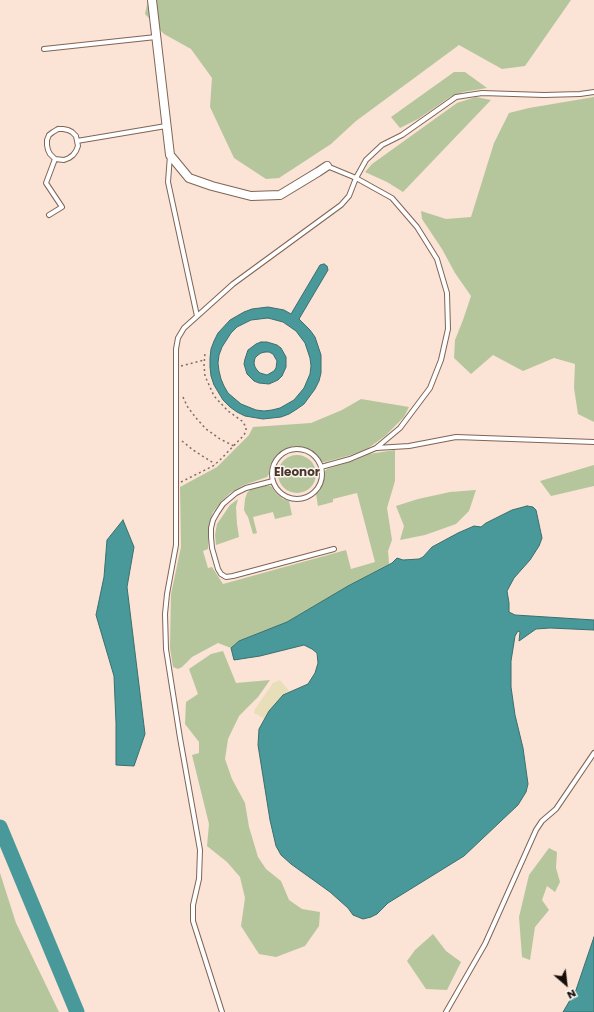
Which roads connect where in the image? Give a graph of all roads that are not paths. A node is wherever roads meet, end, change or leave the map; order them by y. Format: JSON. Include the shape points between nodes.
{"nodes":[{"id":1,"x":152,"y":0,"type":"edge"},
{"id":2,"x":156,"y":37,"type":"junction"},
{"id":3,"x":44,"y":49,"type":"dead end"},
{"id":4,"x":594,"y":92,"type":"edge"},
{"id":5,"x":166,"y":126,"type":"junction"},
{"id":6,"x":78,"y":141,"type":"junction"},
{"id":7,"x":170,"y":155,"type":"junction"},
{"id":8,"x":55,"y":159,"type":"junction"},
{"id":9,"x":327,"y":166,"type":"joint"},
{"id":10,"x":356,"y":178,"type":"junction"},
{"id":11,"x":48,"y":215,"type":"dead end"},
{"id":12,"x":197,"y":316,"type":"junction"},
{"id":13,"x":594,"y":442,"type":"edge"},
{"id":14,"x":376,"y":448,"type":"junction"},
{"id":15,"x":321,"y":467,"type":"junction"},
{"id":16,"x":273,"y":481,"type":"junction"},
{"id":17,"x":334,"y":549,"type":"dead end"},
{"id":18,"x":594,"y":753,"type":"edge"},
{"id":19,"x":222,"y":1012,"type":"edge"},
{"id":20,"x":446,"y":1012,"type":"edge"}],
"edges":[{"from":1,"to":2,"type":"street"},
{"from":2,"to":3,"type":"lane"},
{"from":2,"to":5,"type":"street"},
{"from":4,"to":10,"type":"lane","via":[[544,95],[482,92],[456,97],[402,135],[382,145],[366,160]]},
{"from":5,"to":6,"type":"lane"},
{"from":5,"to":7,"type":"street"},
{"from":6,"to":8,"type":"lane","via":[[74,155],[64,160]]},
{"from":6,"to":8,"type":"lane","via":[[68,130],[53,132],[47,140],[47,145]]},
{"from":7,"to":9,"type":"street","via":[[189,178],[251,196],[280,195]]},
{"from":7,"to":12,"type":"lane","via":[[168,182]]},
{"from":8,"to":11,"type":"lane","via":[[46,183],[62,207]]},
{"from":9,"to":10,"type":"lane"},
{"from":10,"to":12,"type":"lane","via":[[342,206],[233,284]]},
{"from":10,"to":14,"type":"lane","via":[[392,198],[417,227],[437,260],[447,293],[448,329],[430,388],[400,428]]},
{"from":12,"to":19,"type":"lane","via":[[184,328],[178,338],[176,349],[176,545],[165,614],[166,649],[200,850],[193,922]]},
{"from":13,"to":14,"type":"lane","via":[[456,437],[409,446]]},
{"from":14,"to":15,"type":"lane"},
{"from":15,"to":16,"type":"lane","via":[[320,482],[316,489],[304,498],[296,499],[282,494]]},
{"from":15,"to":16,"type":"lane","via":[[311,453],[290,450],[274,464]]},
{"from":16,"to":17,"type":"lane","via":[[236,493],[223,504],[213,520],[213,553],[221,574],[226,577],[233,576]]},
{"from":18,"to":20,"type":"lane","via":[[556,809],[536,830],[485,944]]}]}
